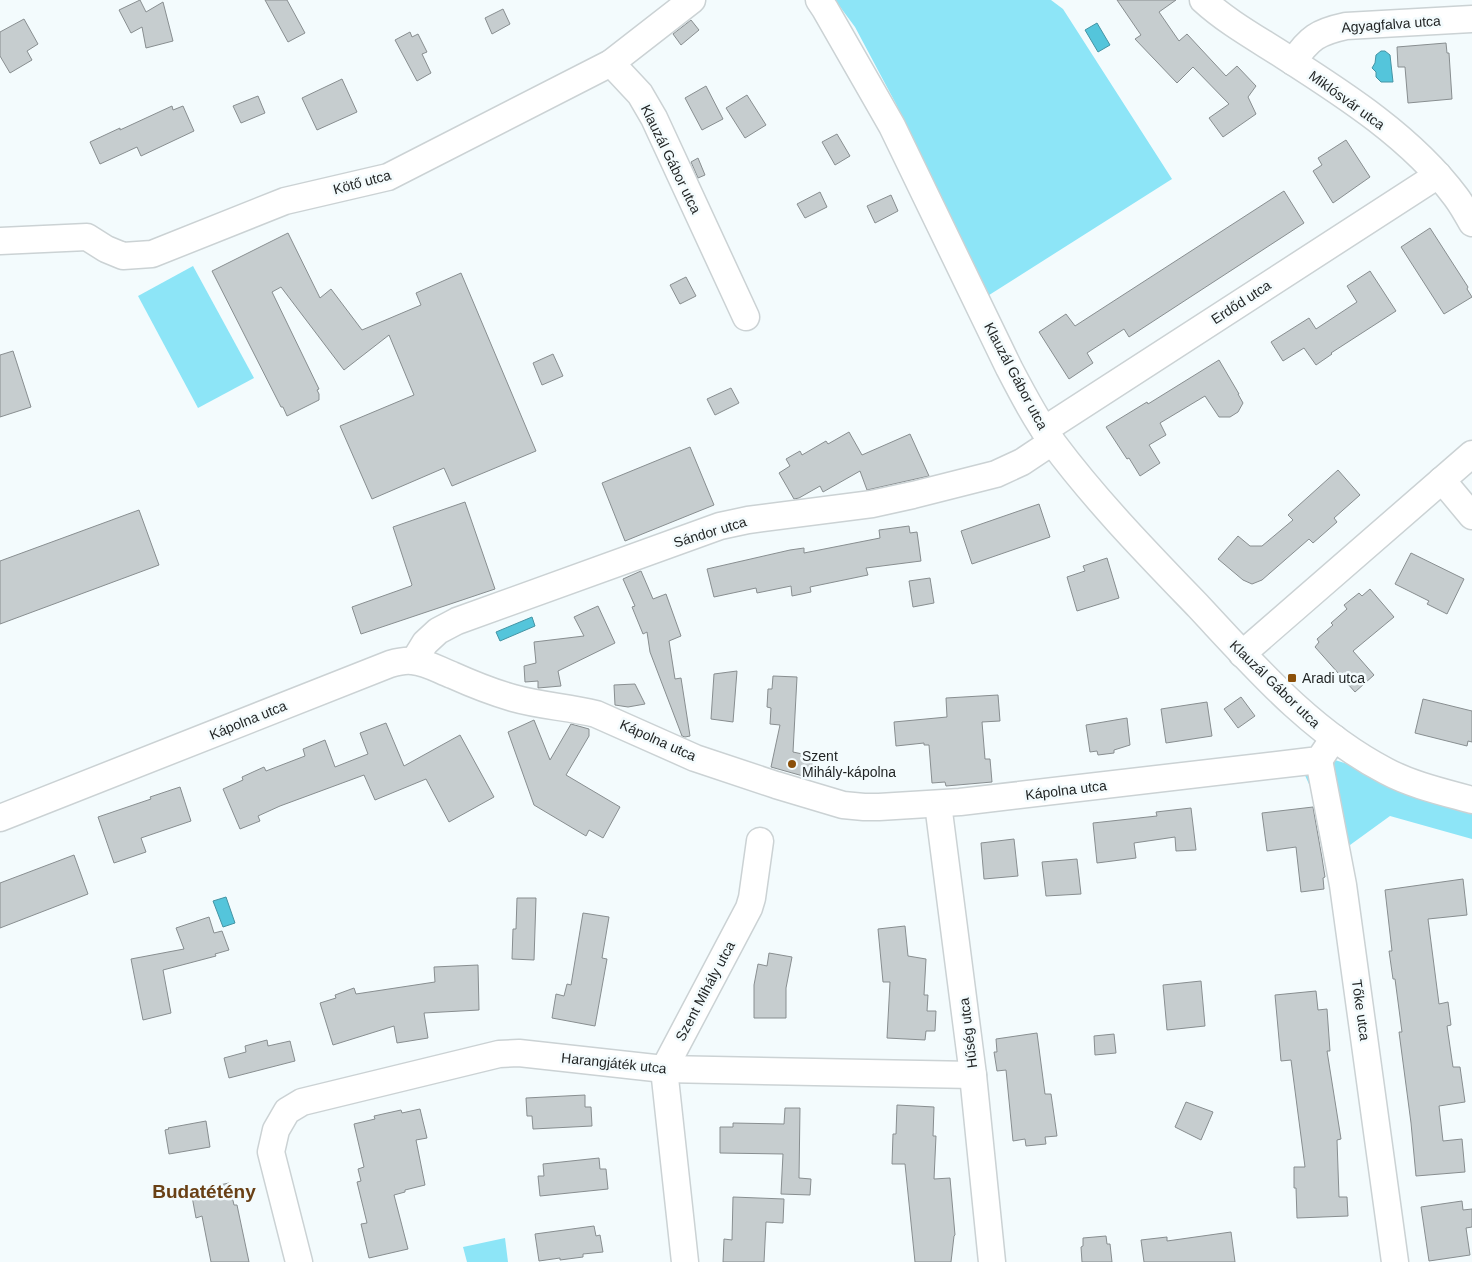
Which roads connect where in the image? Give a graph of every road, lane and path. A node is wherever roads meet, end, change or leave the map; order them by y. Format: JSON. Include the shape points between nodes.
{"nodes":[{"id":1,"x":692,"y":0,"type":"edge"},
{"id":2,"x":819,"y":0,"type":"edge"},
{"id":3,"x":1202,"y":0,"type":"edge"},
{"id":4,"x":1472,"y":19,"type":"edge"},
{"id":5,"x":1293,"y":62,"type":"junction"},
{"id":6,"x":611,"y":63,"type":"junction"},
{"id":7,"x":1438,"y":175,"type":"junction"},
{"id":8,"x":1472,"y":222,"type":"edge"},
{"id":9,"x":0,"y":241,"type":"edge"},
{"id":10,"x":746,"y":316,"type":"dead end"},
{"id":11,"x":1048,"y":436,"type":"junction"},
{"id":12,"x":1472,"y":454,"type":"edge"},
{"id":13,"x":1442,"y":480,"type":"junction"},
{"id":14,"x":1472,"y":516,"type":"edge"},
{"id":15,"x":1242,"y":654,"type":"junction"},
{"id":16,"x":414,"y":661,"type":"junction"},
{"id":17,"x":1334,"y":738,"type":"junction"},
{"id":18,"x":1319,"y":760,"type":"junction"},
{"id":19,"x":1472,"y":800,"type":"edge"},
{"id":20,"x":938,"y":804,"type":"junction"},
{"id":21,"x":0,"y":818,"type":"edge"},
{"id":22,"x":760,"y":841,"type":"dead end"},
{"id":23,"x":664,"y":1069,"type":"junction"},
{"id":24,"x":973,"y":1075,"type":"junction"},
{"id":25,"x":299,"y":1262,"type":"edge"},
{"id":26,"x":685,"y":1262,"type":"edge"},
{"id":27,"x":992,"y":1262,"type":"edge"},
{"id":28,"x":1395,"y":1262,"type":"edge"}],
"edges":[{"from":1,"to":6,"type":"street","name":"Kötő utca"},
{"from":2,"to":11,"type":"street","name":"Klauzál Gábor utca","via":[[892,126],[1009,368]]},
{"from":3,"to":5,"type":"street","name":"Miklósvár utca"},
{"from":4,"to":5,"type":"street","name":"Agyagfalva utca","via":[[1337,28],[1310,40]]},
{"from":5,"to":7,"type":"street","name":"Miklósvár utca","via":[[1372,115]]},
{"from":6,"to":9,"type":"street","name":"Kötő utca","via":[[388,177],[285,200],[152,254],[123,256],[87,237]]},
{"from":6,"to":10,"type":"street","name":"Klauzál Gábor utca","via":[[640,94],[654,118]]},
{"from":7,"to":8,"type":"street","name":"Miklósvár utca"},
{"from":7,"to":11,"type":"street","name":"Erdőd utca"},
{"from":11,"to":15,"type":"street","name":"Klauzál Gábor utca","via":[[1100,502]]},
{"from":11,"to":16,"type":"street","name":"Sándor utca","via":[[1022,462],[986,477],[872,504],[720,526],[457,621],[438,631],[425,643]]},
{"from":12,"to":13,"type":"street"},
{"from":13,"to":14,"type":"street"},
{"from":13,"to":15,"type":"street"},
{"from":15,"to":17,"type":"street","name":"Klauzál Gábor utca","via":[[1311,721]]},
{"from":16,"to":20,"type":"street","name":"Kápolna utca","via":[[512,698],[596,714],[695,758],[822,799],[864,807]]},
{"from":16,"to":21,"type":"street","name":"Kápolna utca","via":[[390,664]]},
{"from":17,"to":18,"type":"street"},
{"from":17,"to":19,"type":"street","name":"Klauzál Gábor utca","via":[[1387,772]]},
{"from":18,"to":20,"type":"street","name":"Kápolna utca"},
{"from":18,"to":28,"type":"street","name":"Tőke utca","via":[[1343,885]]},
{"from":20,"to":24,"type":"street","name":"Hűség utca"},
{"from":22,"to":23,"type":"street","name":"Szent Mihály utca","via":[[749,908]]},
{"from":23,"to":24,"type":"street","name":"Harangjáték utca"},
{"from":23,"to":25,"type":"street","name":"Harangjáték utca","via":[[519,1053],[499,1054],[302,1102],[288,1111],[276,1130],[271,1152]]},
{"from":23,"to":26,"type":"street"},
{"from":24,"to":27,"type":"street","name":"Hűség utca"}]}
